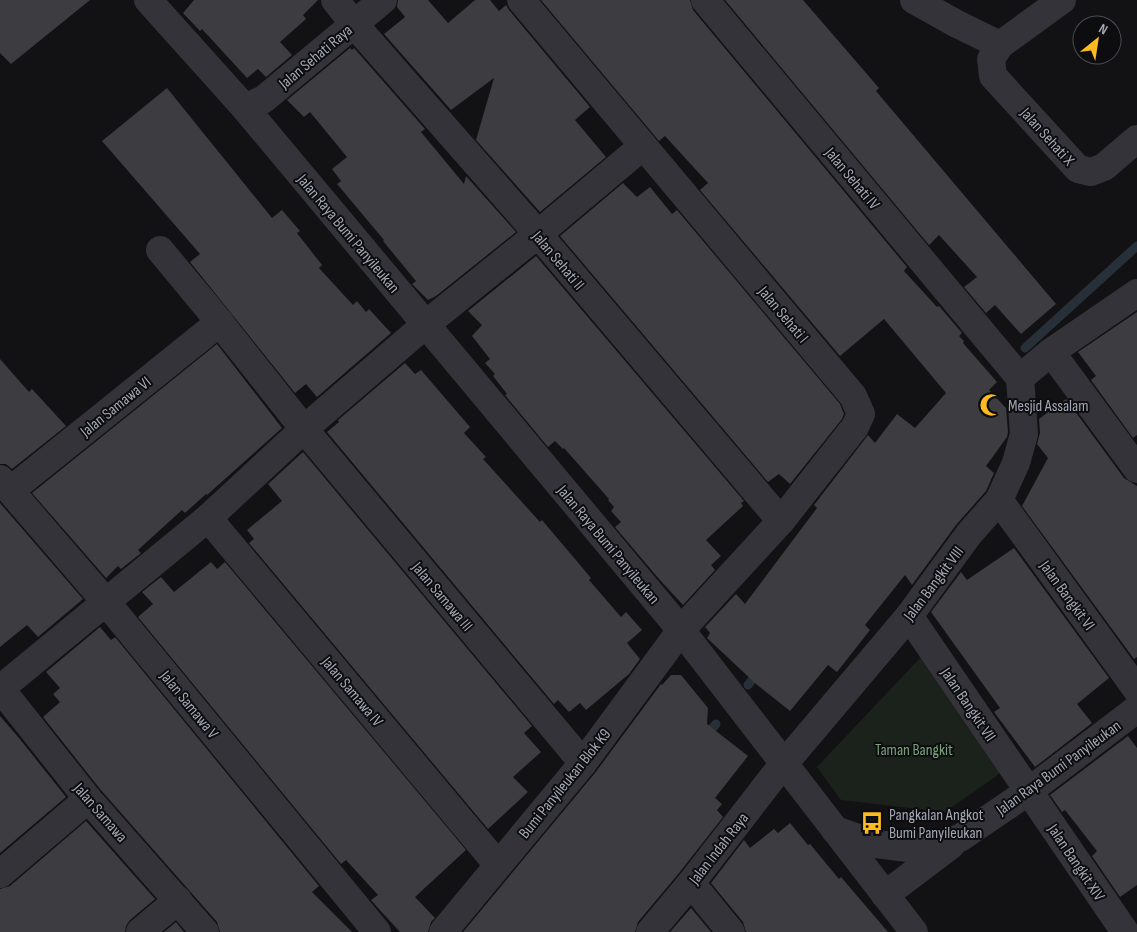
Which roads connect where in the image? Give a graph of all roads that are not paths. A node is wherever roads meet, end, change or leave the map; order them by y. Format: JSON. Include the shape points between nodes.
{"nodes":[{"id":1,"x":148,"y":0,"type":"edge"},
{"id":2,"x":335,"y":0,"type":"edge"},
{"id":3,"x":383,"y":0,"type":"edge"},
{"id":4,"x":521,"y":0,"type":"edge"},
{"id":5,"x":705,"y":0,"type":"edge"},
{"id":6,"x":914,"y":0,"type":"edge"},
{"id":7,"x":1062,"y":0,"type":"edge"},
{"id":8,"x":354,"y":24,"type":"junction"},
{"id":9,"x":1000,"y":45,"type":"junction"},
{"id":10,"x":245,"y":108,"type":"junction"},
{"id":11,"x":1137,"y":139,"type":"edge"},
{"id":12,"x":643,"y":146,"type":"junction"},
{"id":13,"x":538,"y":234,"type":"junction"},
{"id":14,"x":160,"y":250,"type":"dead end"},
{"id":15,"x":1137,"y":293,"type":"edge"},
{"id":16,"x":214,"y":316,"type":"junction"},
{"id":17,"x":426,"y":326,"type":"junction"},
{"id":18,"x":1051,"y":352,"type":"junction"},
{"id":19,"x":1020,"y":378,"type":"junction"},
{"id":20,"x":304,"y":429,"type":"junction"},
{"id":21,"x":1137,"y":469,"type":"edge"},
{"id":22,"x":5,"y":484,"type":"edge"},
{"id":23,"x":999,"y":500,"type":"junction"},
{"id":24,"x":208,"y":518,"type":"junction"},
{"id":25,"x":781,"y":521,"type":"junction"},
{"id":26,"x":106,"y":602,"type":"junction"},
{"id":27,"x":909,"y":616,"type":"junction"},
{"id":28,"x":681,"y":630,"type":"junction"},
{"id":29,"x":0,"y":689,"type":"edge"},
{"id":30,"x":1137,"y":690,"type":"edge"},
{"id":31,"x":1137,"y":709,"type":"edge"},
{"id":32,"x":582,"y":763,"type":"junction"},
{"id":33,"x":784,"y":764,"type":"junction"},
{"id":34,"x":1029,"y":792,"type":"junction"},
{"id":35,"x":88,"y":799,"type":"junction"},
{"id":36,"x":835,"y":830,"type":"junction"},
{"id":37,"x":960,"y":838,"type":"junction"},
{"id":38,"x":498,"y":865,"type":"junction"},
{"id":39,"x":0,"y":874,"type":"edge"},
{"id":40,"x":691,"y":883,"type":"junction"},
{"id":41,"x":885,"y":895,"type":"junction"},
{"id":42,"x":178,"y":900,"type":"junction"},
{"id":43,"x":140,"y":932,"type":"edge"},
{"id":44,"x":205,"y":932,"type":"edge"},
{"id":45,"x":377,"y":932,"type":"edge"},
{"id":46,"x":443,"y":932,"type":"edge"},
{"id":47,"x":650,"y":932,"type":"edge"},
{"id":48,"x":732,"y":932,"type":"edge"},
{"id":49,"x":914,"y":932,"type":"edge"},
{"id":50,"x":1125,"y":932,"type":"edge"}],
"edges":[{"from":1,"to":10,"type":"street","name":"Jalan Raya Bumi Panyileukan"},
{"from":2,"to":8,"type":"street","name":"Jalan Sehati II"},
{"from":3,"to":8,"type":"street","name":"Jalan Sehati Raya"},
{"from":4,"to":12,"type":"street","name":"Jalan Sehati I"},
{"from":5,"to":19,"type":"street","name":"Jalan Sehati IV"},
{"from":6,"to":9,"type":"street"},
{"from":7,"to":9,"type":"street"},
{"from":8,"to":10,"type":"street","name":"Jalan Sehati Raya","via":[[264,99]]},
{"from":8,"to":13,"type":"street","name":"Jalan Sehati II"},
{"from":9,"to":11,"type":"street","name":"Jalan Sehati X","via":[[992,59],[993,76],[1078,169],[1091,172],[1104,167]]},
{"from":10,"to":17,"type":"street","name":"Jalan Raya Bumi Panyileukan"},
{"from":12,"to":13,"type":"street"},
{"from":12,"to":25,"type":"street","name":"Jalan Sehati I","via":[[853,396],[861,414],[855,427]]},
{"from":13,"to":17,"type":"street"},
{"from":13,"to":25,"type":"street","name":"Jalan Sehati II"},
{"from":14,"to":16,"type":"street"},
{"from":15,"to":18,"type":"street"},
{"from":16,"to":20,"type":"street"},
{"from":16,"to":22,"type":"street","name":"Jalan Samawa VI"},
{"from":17,"to":20,"type":"street"},
{"from":17,"to":28,"type":"street","name":"Jalan Raya Bumi Panyileukan"},
{"from":18,"to":19,"type":"street"},
{"from":18,"to":21,"type":"street"},
{"from":19,"to":23,"type":"street","name":"Jalan Bangkit VIII","via":[[1024,434],[1016,463]]},
{"from":20,"to":24,"type":"street"},
{"from":20,"to":32,"type":"street","name":"Jalan Samawa III"},
{"from":22,"to":26,"type":"street","name":"Jalan Samawa V"},
{"from":23,"to":27,"type":"street","name":"Jalan Bangkit VIII","via":[[969,534]]},
{"from":23,"to":30,"type":"street","name":"Jalan Bangkit VI"},
{"from":24,"to":26,"type":"street"},
{"from":24,"to":38,"type":"street","name":"Jalan Samawa IV"},
{"from":25,"to":28,"type":"street","name":"Jalan Sehati I"},
{"from":26,"to":29,"type":"street"},
{"from":26,"to":45,"type":"street","name":"Jalan Samawa V"},
{"from":27,"to":33,"type":"street","name":"Jalan Bangkit VIII"},
{"from":27,"to":34,"type":"street","name":"Jalan Bangkit VII"},
{"from":28,"to":32,"type":"street","name":"Bumi Panyileukan Blok K9"},
{"from":28,"to":33,"type":"street","name":"Jalan Raya Bumi Panyileukan"},
{"from":29,"to":35,"type":"street","name":"Jalan Samawa"},
{"from":31,"to":34,"type":"street","name":"Jalan Raya Bumi Panyileukan"},
{"from":32,"to":38,"type":"street","name":"Bumi Panyileukan Blok K9"},
{"from":33,"to":36,"type":"street","name":"Jalan Raya Bumi Panyileukan"},
{"from":33,"to":40,"type":"street","name":"Jalan Indah Raya"},
{"from":34,"to":37,"type":"street","name":"Jalan Raya Bumi Panyileukan"},
{"from":34,"to":50,"type":"street","name":"Jalan Bangkit XIV"},
{"from":35,"to":39,"type":"street"},
{"from":35,"to":42,"type":"street","name":"Jalan Samawa"},
{"from":36,"to":37,"type":"street","name":"Jalan Raya Bumi Panyileukan","via":[[876,844],[916,849]]},
{"from":36,"to":41,"type":"street"},
{"from":37,"to":41,"type":"street"},
{"from":38,"to":46,"type":"street","name":"Bumi Panyileukan Blok K9"},
{"from":40,"to":47,"type":"street","name":"Jalan Indah Raya"},
{"from":40,"to":48,"type":"street"},
{"from":41,"to":49,"type":"street"},
{"from":42,"to":43,"type":"street"},
{"from":42,"to":44,"type":"street","name":"Jalan Samawa"}]}
